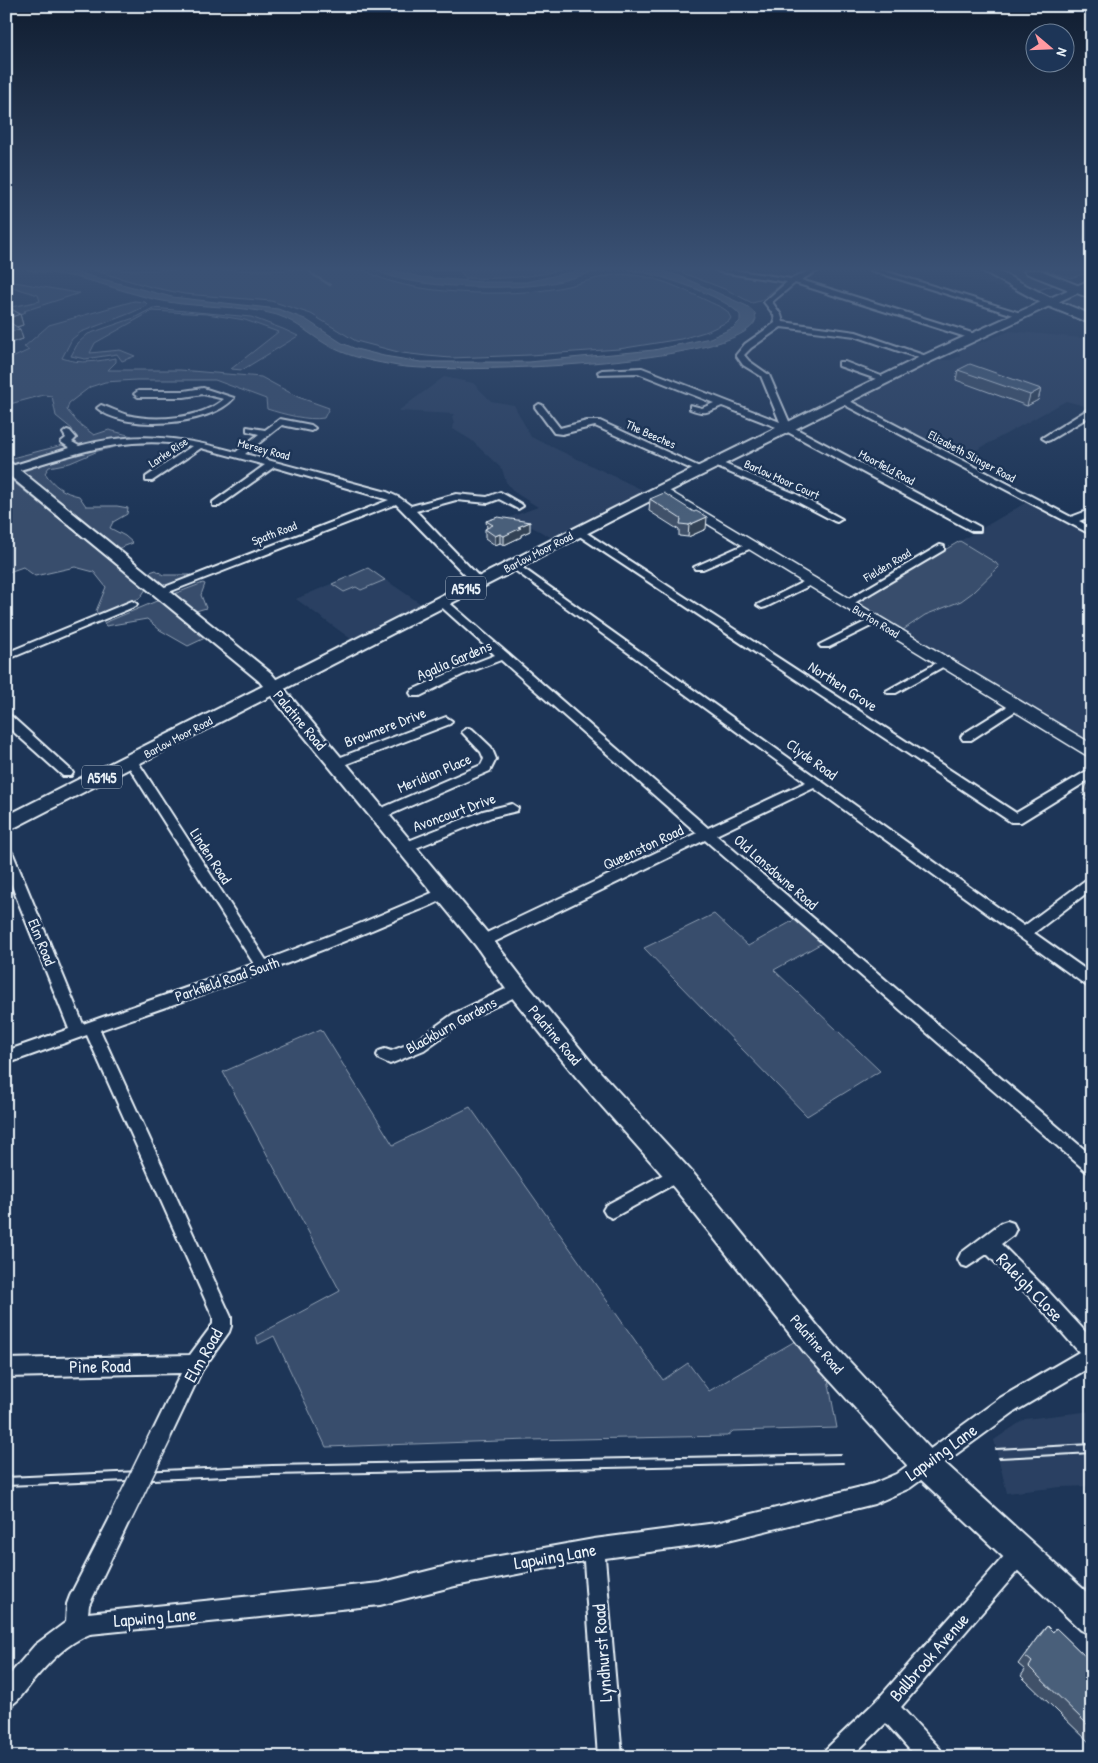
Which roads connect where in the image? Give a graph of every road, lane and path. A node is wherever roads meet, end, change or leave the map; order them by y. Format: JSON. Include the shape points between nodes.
{"nodes":[{"id":1,"x":742,"y":352,"type":"edge"},
{"id":2,"x":911,"y":352,"type":"edge"},
{"id":3,"x":939,"y":352,"type":"edge"},
{"id":4,"x":928,"y":358,"type":"junction"},
{"id":5,"x":842,"y":364,"type":"dead end"},
{"id":6,"x":602,"y":372,"type":"dead end"},
{"id":7,"x":885,"y":379,"type":"junction"},
{"id":8,"x":138,"y":394,"type":"dead end"},
{"id":9,"x":842,"y":400,"type":"junction"},
{"id":10,"x":723,"y":402,"type":"junction"},
{"id":11,"x":539,"y":406,"type":"dead end"},
{"id":12,"x":693,"y":407,"type":"dead end"},
{"id":13,"x":100,"y":408,"type":"dead end"},
{"id":14,"x":1090,"y":412,"type":"dead end"},
{"id":15,"x":156,"y":418,"type":"junction"},
{"id":16,"x":1080,"y":420,"type":"junction"},
{"id":17,"x":1092,"y":424,"type":"edge"},
{"id":18,"x":311,"y":428,"type":"dead end"},
{"id":19,"x":787,"y":428,"type":"junction"},
{"id":20,"x":250,"y":429,"type":"dead end"},
{"id":21,"x":67,"y":433,"type":"dead end"},
{"id":22,"x":268,"y":433,"type":"junction"},
{"id":23,"x":148,"y":438,"type":"junction"},
{"id":24,"x":1047,"y":438,"type":"dead end"},
{"id":25,"x":200,"y":445,"type":"junction"},
{"id":26,"x":77,"y":449,"type":"junction"},
{"id":27,"x":238,"y":455,"type":"junction"},
{"id":28,"x":715,"y":463,"type":"junction"},
{"id":29,"x":271,"y":464,"type":"junction"},
{"id":30,"x":7,"y":469,"type":"edge"},
{"id":31,"x":701,"y":470,"type":"junction"},
{"id":32,"x":149,"y":479,"type":"dead end"},
{"id":33,"x":661,"y":490,"type":"junction"},
{"id":34,"x":397,"y":500,"type":"junction"},
{"id":35,"x":216,"y":504,"type":"dead end"},
{"id":36,"x":518,"y":506,"type":"dead end"},
{"id":37,"x":409,"y":510,"type":"junction"},
{"id":38,"x":1092,"y":512,"type":"edge"},
{"id":39,"x":837,"y":519,"type":"dead end"},
{"id":40,"x":1071,"y":521,"type":"junction"},
{"id":41,"x":976,"y":529,"type":"dead end"},
{"id":42,"x":580,"y":531,"type":"junction"},
{"id":43,"x":1092,"y":532,"type":"edge"},
{"id":44,"x":750,"y":544,"type":"junction"},
{"id":45,"x":940,"y":548,"type":"dead end"},
{"id":46,"x":513,"y":564,"type":"junction"},
{"id":47,"x":699,"y":566,"type":"dead end"},
{"id":48,"x":810,"y":581,"type":"junction"},
{"id":49,"x":478,"y":582,"type":"junction"},
{"id":50,"x":161,"y":592,"type":"junction"},
{"id":51,"x":441,"y":601,"type":"junction"},
{"id":52,"x":847,"y":603,"type":"junction"},
{"id":53,"x":132,"y":604,"type":"dead end"},
{"id":54,"x":762,"y":605,"type":"dead end"},
{"id":55,"x":875,"y":620,"type":"junction"},
{"id":56,"x":825,"y":645,"type":"dead end"},
{"id":57,"x":504,"y":655,"type":"junction"},
{"id":58,"x":6,"y":656,"type":"edge"},
{"id":59,"x":944,"y":662,"type":"junction"},
{"id":60,"x":273,"y":687,"type":"junction"},
{"id":61,"x":892,"y":691,"type":"dead end"},
{"id":62,"x":416,"y":693,"type":"dead end"},
{"id":63,"x":1016,"y":705,"type":"junction"},
{"id":64,"x":6,"y":718,"type":"edge"},
{"id":65,"x":446,"y":721,"type":"dead end"},
{"id":66,"x":468,"y":732,"type":"dead end"},
{"id":67,"x":967,"y":737,"type":"dead end"},
{"id":68,"x":1092,"y":751,"type":"edge"},
{"id":69,"x":132,"y":762,"type":"junction"},
{"id":70,"x":337,"y":763,"type":"junction"},
{"id":71,"x":1092,"y":772,"type":"edge"},
{"id":72,"x":68,"y":773,"type":"dead end"},
{"id":73,"x":816,"y":782,"type":"junction"},
{"id":74,"x":512,"y":808,"type":"dead end"},
{"id":75,"x":380,"y":814,"type":"junction"},
{"id":76,"x":6,"y":825,"type":"edge"},
{"id":77,"x":707,"y":835,"type":"junction"},
{"id":78,"x":406,"y":847,"type":"junction"},
{"id":79,"x":6,"y":854,"type":"edge"},
{"id":80,"x":1092,"y":882,"type":"edge"},
{"id":81,"x":444,"y":893,"type":"junction"},
{"id":82,"x":1024,"y":933,"type":"junction"},
{"id":83,"x":483,"y":941,"type":"junction"},
{"id":84,"x":263,"y":967,"type":"junction"},
{"id":85,"x":1092,"y":982,"type":"edge"},
{"id":86,"x":518,"y":989,"type":"junction"},
{"id":87,"x":84,"y":1029,"type":"junction"},
{"id":88,"x":385,"y":1055,"type":"dead end"},
{"id":89,"x":6,"y":1058,"type":"edge"},
{"id":90,"x":1092,"y":1166,"type":"edge"},
{"id":91,"x":677,"y":1174,"type":"junction"},
{"id":92,"x":612,"y":1210,"type":"dead end"},
{"id":93,"x":1007,"y":1228,"type":"dead end"},
{"id":94,"x":988,"y":1243,"type":"junction"},
{"id":95,"x":967,"y":1259,"type":"dead end"},
{"id":96,"x":1092,"y":1354,"type":"edge"},
{"id":97,"x":194,"y":1364,"type":"junction"},
{"id":98,"x":6,"y":1368,"type":"edge"},
{"id":99,"x":160,"y":1438,"type":"joint"},
{"id":100,"x":926,"y":1465,"type":"junction"},
{"id":101,"x":122,"y":1515,"type":"joint"},
{"id":102,"x":594,"y":1549,"type":"junction"},
{"id":103,"x":1020,"y":1554,"type":"junction"},
{"id":104,"x":1092,"y":1618,"type":"edge"},
{"id":105,"x":77,"y":1627,"type":"junction"},
{"id":106,"x":6,"y":1697,"type":"edge"},
{"id":107,"x":886,"y":1707,"type":"junction"},
{"id":108,"x":610,"y":1757,"type":"edge"},
{"id":109,"x":834,"y":1757,"type":"edge"},
{"id":110,"x":932,"y":1757,"type":"edge"}],
"edges":[{"from":1,"to":19,"type":"street","via":[[740,355],[746,363],[765,374]]},
{"from":2,"to":4,"type":"street"},
{"from":3,"to":4,"type":"main road","name":"Barlow Moor Road","number":"A5145"},
{"from":4,"to":7,"type":"main road","name":"Barlow Moor Road","number":"A5145"},
{"from":5,"to":7,"type":"street"},
{"from":6,"to":10,"type":"street","name":"Moorfield Road","via":[[640,370]]},
{"from":7,"to":9,"type":"main road","name":"Barlow Moor Road","number":"A5145"},
{"from":8,"to":15,"type":"street","via":[[203,391],[230,398],[223,405],[194,416]]},
{"from":9,"to":19,"type":"main road","name":"Barlow Moor Road","number":"A5145"},
{"from":9,"to":40,"type":"street","name":"Elizabeth Slinger Road"},
{"from":10,"to":12,"type":"street","via":[[702,411]]},
{"from":10,"to":19,"type":"street","name":"Moorfield Road"},
{"from":11,"to":31,"type":"street","name":"The Beeches","via":[[557,431],[597,423]]},
{"from":13,"to":15,"type":"street","via":[[129,418]]},
{"from":14,"to":16,"type":"street"},
{"from":15,"to":23,"type":"street"},
{"from":16,"to":17,"type":"street"},
{"from":16,"to":24,"type":"street"},
{"from":18,"to":22,"type":"street","via":[[280,422]]},
{"from":19,"to":28,"type":"main road","name":"Barlow Moor Road","number":"A5145"},
{"from":19,"to":41,"type":"street","name":"Moorfield Road"},
{"from":20,"to":22,"type":"street"},
{"from":21,"to":26,"type":"street","via":[[70,438],[66,442]]},
{"from":22,"to":27,"type":"street"},
{"from":23,"to":25,"type":"street","name":"Mersey Road"},
{"from":23,"to":26,"type":"street","name":"Mersey Road","via":[[120,439]]},
{"from":25,"to":27,"type":"street","name":"Mersey Road"},
{"from":25,"to":32,"type":"street","name":"Larke Rise"},
{"from":26,"to":30,"type":"street","name":"Mersey Road"},
{"from":27,"to":29,"type":"street","name":"Mersey Road"},
{"from":28,"to":31,"type":"main road","name":"Barlow Moor Road","number":"A5145"},
{"from":28,"to":39,"type":"street","name":"Barlow Moor Court","via":[[793,496]]},
{"from":29,"to":34,"type":"street","name":"Mersey Road"},
{"from":29,"to":35,"type":"street"},
{"from":30,"to":50,"type":"main road","name":"Palatine Road"},
{"from":31,"to":33,"type":"main road","name":"Barlow Moor Road","number":"A5145"},
{"from":33,"to":42,"type":"main road","name":"Barlow Moor Road","number":"A5145"},
{"from":33,"to":44,"type":"street","name":"Burton Road"},
{"from":34,"to":37,"type":"street","name":"Mersey Road"},
{"from":34,"to":50,"type":"street","name":"Spath Road"},
{"from":36,"to":37,"type":"street","via":[[500,496],[488,500],[456,497]]},
{"from":37,"to":49,"type":"street","name":"Mersey Road"},
{"from":38,"to":40,"type":"street"},
{"from":40,"to":43,"type":"street","name":"Elizabeth Slinger Road"},
{"from":42,"to":46,"type":"main road","name":"Barlow Moor Road","number":"A5145"},
{"from":42,"to":71,"type":"street","name":"Northen Grove","via":[[1016,818]]},
{"from":44,"to":47,"type":"street"},
{"from":44,"to":48,"type":"street","name":"Burton Road"},
{"from":45,"to":52,"type":"street","name":"Fielden Road"},
{"from":46,"to":49,"type":"main road","name":"Barlow Moor Road","number":"A5145"},
{"from":46,"to":73,"type":"street","name":"Clyde Road"},
{"from":48,"to":52,"type":"street","name":"Burton Road"},
{"from":48,"to":54,"type":"street"},
{"from":49,"to":51,"type":"main road","name":"Barlow Moor Road","number":"A5145"},
{"from":50,"to":60,"type":"main road","name":"Palatine Road","via":[[258,670]]},
{"from":51,"to":57,"type":"street","name":"Old Lansdowne Road"},
{"from":51,"to":60,"type":"main road","name":"Barlow Moor Road","number":"A5145"},
{"from":52,"to":55,"type":"street","name":"Burton Road"},
{"from":53,"to":58,"type":"street"},
{"from":55,"to":56,"type":"street"},
{"from":55,"to":59,"type":"street","name":"Burton Road"},
{"from":57,"to":62,"type":"street","name":"Agalia Gardens"},
{"from":57,"to":77,"type":"street","name":"Old Lansdowne Road"},
{"from":59,"to":61,"type":"street"},
{"from":59,"to":63,"type":"street","name":"Burton Road"},
{"from":60,"to":69,"type":"main road","name":"Barlow Moor Road","number":"A5145"},
{"from":60,"to":70,"type":"main road","name":"Palatine Road"},
{"from":63,"to":67,"type":"street"},
{"from":63,"to":68,"type":"street","name":"Burton Road"},
{"from":64,"to":72,"type":"street"},
{"from":65,"to":70,"type":"street","name":"Browmere Drive"},
{"from":66,"to":75,"type":"street","name":"Meridian Place","via":[[487,750],[490,759],[486,768]]},
{"from":69,"to":76,"type":"main road","name":"Barlow Moor Road","number":"A5145"},
{"from":69,"to":84,"type":"street","name":"Linden Road"},
{"from":70,"to":75,"type":"main road","name":"Palatine Road"},
{"from":73,"to":77,"type":"street","name":"Queenston Road"},
{"from":73,"to":82,"type":"street","name":"Clyde Road"},
{"from":74,"to":78,"type":"street","name":"Avoncourt Drive","via":[[488,814]]},
{"from":75,"to":78,"type":"main road","name":"Palatine Road"},
{"from":77,"to":83,"type":"street","name":"Queenston Road"},
{"from":77,"to":90,"type":"street","name":"Old Lansdowne Road"},
{"from":78,"to":81,"type":"main road","name":"Palatine Road"},
{"from":79,"to":87,"type":"street","name":"Elm Road"},
{"from":80,"to":82,"type":"street"},
{"from":81,"to":83,"type":"main road","name":"Palatine Road"},
{"from":81,"to":84,"type":"street","name":"Parkfield Road South"},
{"from":82,"to":85,"type":"street","name":"Clyde Road"},
{"from":83,"to":86,"type":"main road","name":"Palatine Road"},
{"from":84,"to":87,"type":"street","name":"Parkfield Road South"},
{"from":86,"to":88,"type":"street","name":"Blackburn Gardens","via":[[458,1018],[419,1046],[390,1058]]},
{"from":86,"to":91,"type":"main road","name":"Palatine Road","via":[[584,1070]]},
{"from":87,"to":89,"type":"street","name":"Parkfield Road South"},
{"from":87,"to":97,"type":"street","name":"Elm Road","via":[[222,1317],[222,1326]]},
{"from":91,"to":92,"type":"street"},
{"from":91,"to":100,"type":"main road","name":"Palatine Road","via":[[816,1344]]},
{"from":93,"to":94,"type":"street","name":"Raleigh Close"},
{"from":94,"to":95,"type":"street","name":"Raleigh Close"},
{"from":94,"to":96,"type":"street","name":"Raleigh Close","via":[[1043,1298]]},
{"from":96,"to":100,"type":"street","name":"Lapwing Lane","via":[[1007,1405]]},
{"from":97,"to":98,"type":"street","name":"Pine Road"},
{"from":97,"to":99,"type":"street","name":"Elm Road"},
{"from":99,"to":101,"type":"street","name":"Elm Road","bridge":true},
{"from":100,"to":102,"type":"street","name":"Lapwing Lane","via":[[903,1481],[874,1494],[807,1512],[716,1532]]},
{"from":100,"to":103,"type":"main road","name":"Palatine Road"},
{"from":101,"to":105,"type":"street","name":"Elm Road","via":[[78,1604]]},
{"from":102,"to":105,"type":"street","name":"Lapwing Lane","via":[[455,1575],[380,1594],[90,1623]]},
{"from":102,"to":108,"type":"street","name":"Lyndhurst Road"},
{"from":103,"to":104,"type":"main road","name":"Palatine Road"},
{"from":103,"to":107,"type":"street","name":"Ballbrook Avenue"},
{"from":105,"to":106,"type":"street","name":"Lapwing Lane","via":[[48,1648]]},
{"from":107,"to":109,"type":"street","name":"Ballbrook Avenue"},
{"from":107,"to":110,"type":"street"}]}
